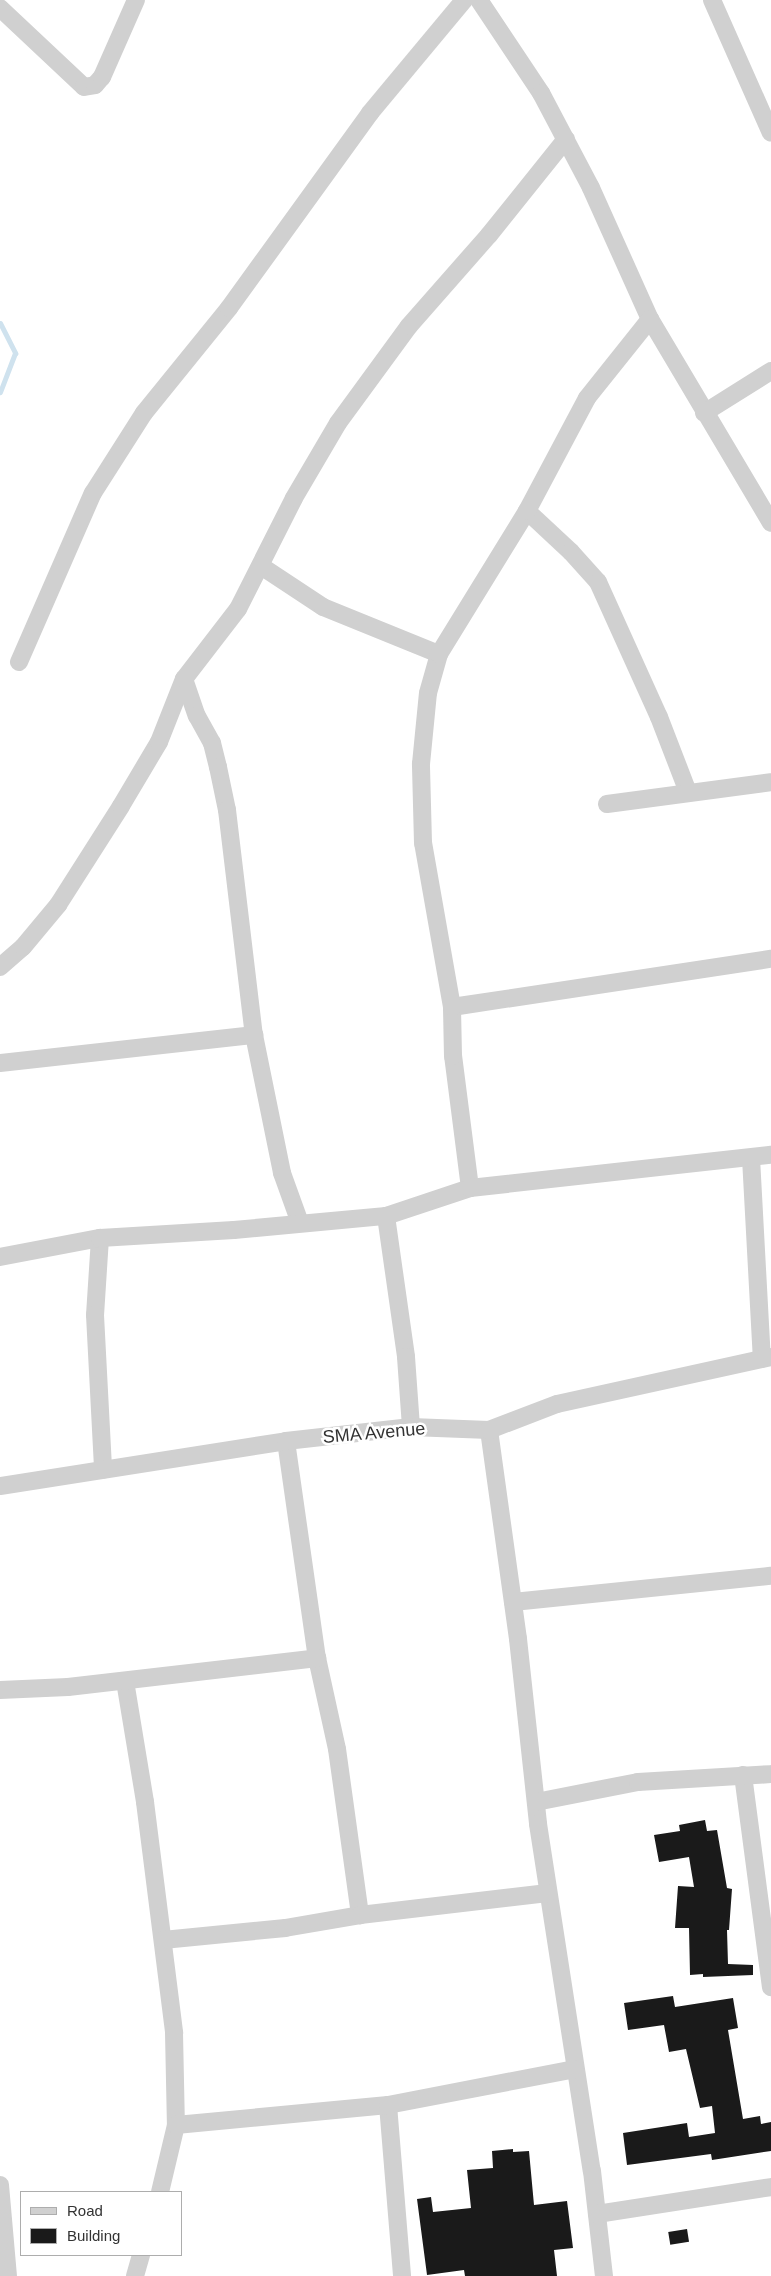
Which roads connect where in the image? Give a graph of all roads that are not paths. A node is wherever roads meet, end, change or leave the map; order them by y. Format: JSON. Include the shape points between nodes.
{"nodes":[{"id":1,"x":136,"y":0,"type":"edge"},
{"id":2,"x":464,"y":0,"type":"edge"},
{"id":3,"x":479,"y":0,"type":"edge"},
{"id":4,"x":712,"y":0,"type":"edge"},
{"id":5,"x":0,"y":8,"type":"edge"},
{"id":6,"x":771,"y":133,"type":"edge"},
{"id":7,"x":566,"y":139,"type":"junction"},
{"id":8,"x":650,"y":319,"type":"junction"},
{"id":9,"x":771,"y":371,"type":"edge"},
{"id":10,"x":704,"y":413,"type":"junction"},
{"id":11,"x":527,"y":511,"type":"junction"},
{"id":12,"x":771,"y":523,"type":"edge"},
{"id":13,"x":261,"y":566,"type":"junction"},
{"id":14,"x":438,"y":654,"type":"junction"},
{"id":15,"x":19,"y":662,"type":"dead end"},
{"id":16,"x":184,"y":679,"type":"junction"},
{"id":17,"x":771,"y":782,"type":"edge"},
{"id":18,"x":688,"y":792,"type":"junction"},
{"id":19,"x":607,"y":804,"type":"dead end"},
{"id":20,"x":771,"y":959,"type":"edge"},
{"id":21,"x":0,"y":966,"type":"edge"},
{"id":22,"x":452,"y":1007,"type":"junction"},
{"id":23,"x":254,"y":1035,"type":"junction"},
{"id":24,"x":0,"y":1064,"type":"edge"},
{"id":25,"x":771,"y":1154,"type":"edge"},
{"id":26,"x":751,"y":1158,"type":"junction"},
{"id":27,"x":470,"y":1188,"type":"junction"},
{"id":28,"x":386,"y":1216,"type":"junction"},
{"id":29,"x":300,"y":1223,"type":"junction"},
{"id":30,"x":100,"y":1238,"type":"junction"},
{"id":31,"x":0,"y":1257,"type":"edge"},
{"id":32,"x":766,"y":1358,"type":"edge"},
{"id":33,"x":411,"y":1428,"type":"junction"},
{"id":34,"x":489,"y":1430,"type":"junction"},
{"id":35,"x":286,"y":1441,"type":"junction"},
{"id":36,"x":104,"y":1470,"type":"junction"},
{"id":37,"x":0,"y":1486,"type":"edge"},
{"id":38,"x":771,"y":1576,"type":"edge"},
{"id":39,"x":513,"y":1602,"type":"junction"},
{"id":40,"x":317,"y":1658,"type":"junction"},
{"id":41,"x":125,"y":1681,"type":"junction"},
{"id":42,"x":0,"y":1690,"type":"edge"},
{"id":43,"x":771,"y":1774,"type":"edge"},
{"id":44,"x":743,"y":1775,"type":"junction"},
{"id":45,"x":536,"y":1802,"type":"junction"},
{"id":46,"x":548,"y":1893,"type":"junction"},
{"id":47,"x":360,"y":1915,"type":"junction"},
{"id":48,"x":163,"y":1940,"type":"junction"},
{"id":49,"x":771,"y":1986,"type":"edge"},
{"id":50,"x":576,"y":2069,"type":"junction"},
{"id":51,"x":388,"y":2105,"type":"junction"},
{"id":52,"x":176,"y":2125,"type":"junction"},
{"id":53,"x":0,"y":2185,"type":"edge"},
{"id":54,"x":771,"y":2186,"type":"edge"},
{"id":55,"x":160,"y":2191,"type":"edge"},
{"id":56,"x":597,"y":2214,"type":"junction"},
{"id":57,"x":141,"y":2256,"type":"edge"},
{"id":58,"x":8,"y":2276,"type":"edge"},
{"id":59,"x":134,"y":2276,"type":"edge"},
{"id":60,"x":402,"y":2276,"type":"edge"},
{"id":61,"x":604,"y":2276,"type":"edge"}],
"edges":[{"from":1,"to":5,"type":"street","via":[[102,77],[95,85],[84,87]]},
{"from":2,"to":15,"type":"street","via":[[370,113],[229,308],[144,413],[94,493]]},
{"from":3,"to":7,"type":"street","via":[[541,93]]},
{"from":4,"to":6,"type":"street"},
{"from":7,"to":8,"type":"street"},
{"from":7,"to":13,"type":"street","via":[[489,235],[409,326],[338,423],[294,498]]},
{"from":8,"to":10,"type":"street"},
{"from":8,"to":11,"type":"street","via":[[587,398]]},
{"from":9,"to":10,"type":"street"},
{"from":10,"to":12,"type":"street"},
{"from":11,"to":14,"type":"street"},
{"from":11,"to":18,"type":"street","via":[[598,582],[659,717]]},
{"from":13,"to":14,"type":"street","via":[[323,607]]},
{"from":13,"to":16,"type":"street","via":[[238,609]]},
{"from":14,"to":22,"type":"street","via":[[428,693],[420,809],[427,882]]},
{"from":16,"to":21,"type":"street","via":[[159,742],[83,867],[58,905],[23,947]]},
{"from":16,"to":23,"type":"street","via":[[197,716],[212,743],[227,810]]},
{"from":17,"to":18,"type":"street"},
{"from":18,"to":19,"type":"street"},
{"from":20,"to":22,"type":"street"},
{"from":22,"to":27,"type":"street","via":[[453,1056]]},
{"from":23,"to":24,"type":"street"},
{"from":23,"to":29,"type":"street","via":[[282,1173]]},
{"from":25,"to":26,"type":"street"},
{"from":26,"to":27,"type":"street"},
{"from":26,"to":32,"type":"street"},
{"from":27,"to":28,"type":"street"},
{"from":28,"to":29,"type":"street"},
{"from":28,"to":33,"type":"street","via":[[406,1356]]},
{"from":29,"to":30,"type":"street"},
{"from":30,"to":31,"type":"street"},
{"from":30,"to":36,"type":"street","via":[[95,1315]]},
{"from":32,"to":34,"type":"street","name":"SMA Avenue","via":[[557,1404]]},
{"from":33,"to":34,"type":"street","name":"SMA Avenue"},
{"from":33,"to":35,"type":"street","name":"SMA Avenue"},
{"from":34,"to":39,"type":"street"},
{"from":35,"to":36,"type":"street","name":"SMA Avenue"},
{"from":35,"to":40,"type":"street"},
{"from":36,"to":37,"type":"street","name":"SMA Avenue"},
{"from":38,"to":39,"type":"street"},
{"from":39,"to":45,"type":"street"},
{"from":40,"to":41,"type":"street"},
{"from":40,"to":47,"type":"street","via":[[337,1749]]},
{"from":41,"to":42,"type":"street"},
{"from":41,"to":48,"type":"street"},
{"from":43,"to":44,"type":"street"},
{"from":44,"to":45,"type":"street","via":[[638,1782]]},
{"from":44,"to":49,"type":"street"},
{"from":45,"to":46,"type":"street"},
{"from":46,"to":47,"type":"street"},
{"from":46,"to":50,"type":"street"},
{"from":47,"to":48,"type":"street","via":[[285,1928]]},
{"from":48,"to":52,"type":"street","via":[[174,2033]]},
{"from":50,"to":51,"type":"street"},
{"from":50,"to":56,"type":"street"},
{"from":51,"to":52,"type":"street"},
{"from":51,"to":60,"type":"street"},
{"from":52,"to":55,"type":"street"},
{"from":53,"to":58,"type":"street"},
{"from":54,"to":56,"type":"street"},
{"from":56,"to":61,"type":"street"},
{"from":57,"to":59,"type":"street"}]}
